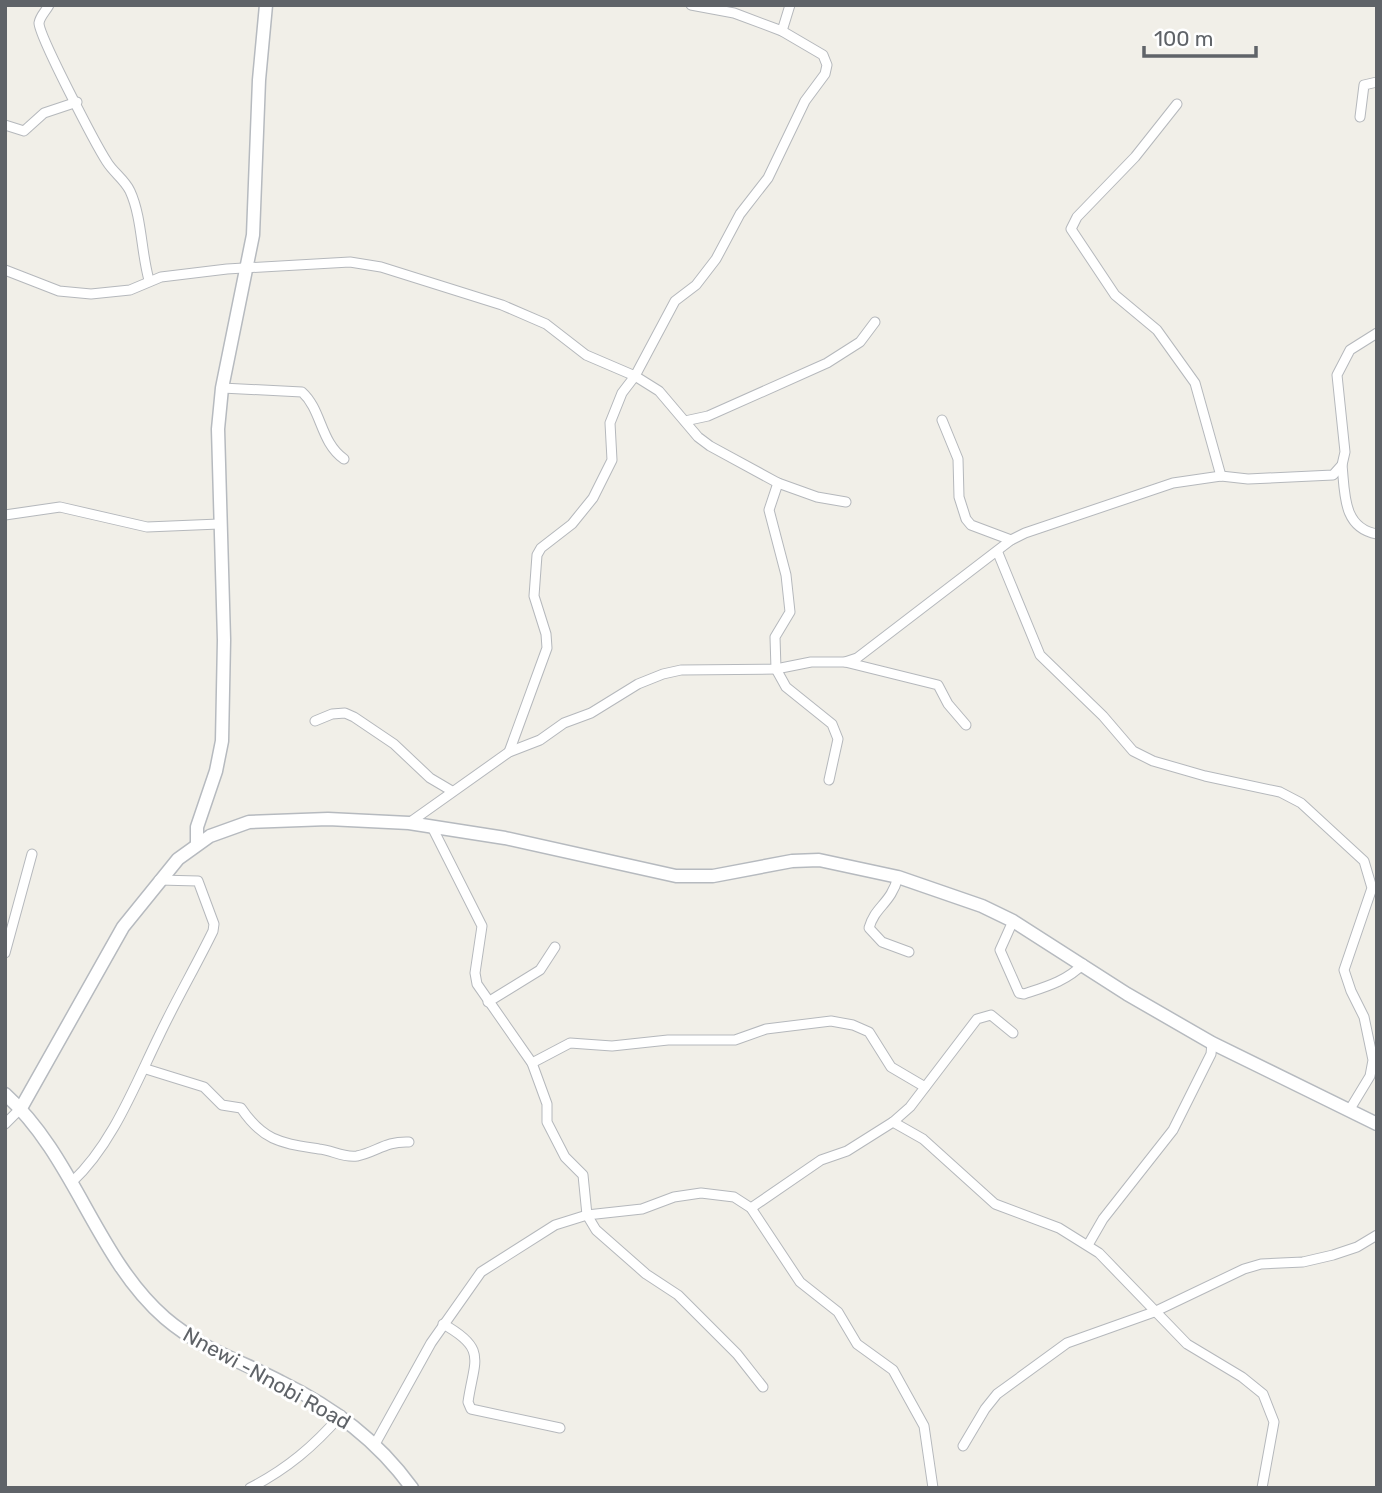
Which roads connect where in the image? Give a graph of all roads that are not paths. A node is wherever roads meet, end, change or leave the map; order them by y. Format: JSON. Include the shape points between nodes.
{"nodes":[{"id":1,"x":49,"y":5,"type":"edge"},
{"id":2,"x":266,"y":5,"type":"edge"},
{"id":3,"x":691,"y":5,"type":"edge"},
{"id":4,"x":790,"y":5,"type":"edge"},
{"id":5,"x":733,"y":9,"type":"edge"},
{"id":6,"x":782,"y":31,"type":"junction"},
{"id":7,"x":1377,"y":82,"type":"edge"},
{"id":8,"x":77,"y":102,"type":"junction"},
{"id":9,"x":1177,"y":104,"type":"dead end"},
{"id":10,"x":1360,"y":117,"type":"dead end"},
{"id":11,"x":5,"y":125,"type":"edge"},
{"id":12,"x":247,"y":269,"type":"junction"},
{"id":13,"x":5,"y":270,"type":"edge"},
{"id":14,"x":149,"y":280,"type":"junction"},
{"id":15,"x":875,"y":321,"type":"dead end"},
{"id":16,"x":1377,"y":333,"type":"edge"},
{"id":17,"x":635,"y":376,"type":"junction"},
{"id":18,"x":222,"y":388,"type":"junction"},
{"id":19,"x":942,"y":420,"type":"dead end"},
{"id":20,"x":685,"y":421,"type":"junction"},
{"id":21,"x":344,"y":459,"type":"dead end"},
{"id":22,"x":1342,"y":465,"type":"junction"},
{"id":23,"x":1221,"y":476,"type":"junction"},
{"id":24,"x":778,"y":483,"type":"junction"},
{"id":25,"x":846,"y":502,"type":"dead end"},
{"id":26,"x":5,"y":515,"type":"edge"},
{"id":27,"x":219,"y":524,"type":"junction"},
{"id":28,"x":1377,"y":534,"type":"edge"},
{"id":29,"x":1011,"y":540,"type":"junction"},
{"id":30,"x":998,"y":553,"type":"junction"},
{"id":31,"x":845,"y":662,"type":"junction"},
{"id":32,"x":776,"y":669,"type":"junction"},
{"id":33,"x":316,"y":721,"type":"dead end"},
{"id":34,"x":966,"y":725,"type":"dead end"},
{"id":35,"x":509,"y":752,"type":"junction"},
{"id":36,"x":830,"y":780,"type":"dead end"},
{"id":37,"x":452,"y":791,"type":"junction"},
{"id":38,"x":410,"y":823,"type":"junction"},
{"id":39,"x":432,"y":827,"type":"junction"},
{"id":40,"x":197,"y":843,"type":"junction"},
{"id":41,"x":32,"y":854,"type":"dead end"},
{"id":42,"x":898,"y":877,"type":"junction"},
{"id":43,"x":159,"y":880,"type":"junction"},
{"id":44,"x":1013,"y":921,"type":"junction"},
{"id":45,"x":555,"y":947,"type":"dead end"},
{"id":46,"x":909,"y":952,"type":"dead end"},
{"id":47,"x":5,"y":953,"type":"edge"},
{"id":48,"x":1083,"y":964,"type":"junction"},
{"id":49,"x":488,"y":1002,"type":"junction"},
{"id":50,"x":1013,"y":1033,"type":"dead end"},
{"id":51,"x":1212,"y":1043,"type":"junction"},
{"id":52,"x":533,"y":1063,"type":"junction"},
{"id":53,"x":146,"y":1069,"type":"junction"},
{"id":54,"x":925,"y":1087,"type":"junction"},
{"id":55,"x":5,"y":1094,"type":"edge"},
{"id":56,"x":20,"y":1108,"type":"junction"},
{"id":57,"x":1350,"y":1109,"type":"junction"},
{"id":58,"x":893,"y":1122,"type":"junction"},
{"id":59,"x":5,"y":1124,"type":"edge"},
{"id":60,"x":1377,"y":1124,"type":"edge"},
{"id":61,"x":408,"y":1142,"type":"dead end"},
{"id":62,"x":72,"y":1182,"type":"junction"},
{"id":63,"x":751,"y":1208,"type":"junction"},
{"id":64,"x":587,"y":1215,"type":"junction"},
{"id":65,"x":1377,"y":1235,"type":"edge"},
{"id":66,"x":1088,"y":1245,"type":"junction"},
{"id":67,"x":1154,"y":1312,"type":"junction"},
{"id":68,"x":443,"y":1324,"type":"junction"},
{"id":69,"x":763,"y":1387,"type":"dead end"},
{"id":70,"x":341,"y":1415,"type":"junction"},
{"id":71,"x":560,"y":1429,"type":"dead end"},
{"id":72,"x":375,"y":1444,"type":"junction"},
{"id":73,"x":963,"y":1446,"type":"dead end"},
{"id":74,"x":250,"y":1488,"type":"edge"},
{"id":75,"x":412,"y":1488,"type":"edge"},
{"id":76,"x":933,"y":1488,"type":"edge"},
{"id":77,"x":1262,"y":1488,"type":"edge"}],
"edges":[{"from":1,"to":8,"type":"street","via":[[39,22],[40,30]]},
{"from":2,"to":12,"type":"main road","via":[[254,223]]},
{"from":3,"to":5,"type":"street"},
{"from":4,"to":6,"type":"street"},
{"from":5,"to":6,"type":"street"},
{"from":6,"to":17,"type":"street","via":[[823,55],[825,74],[795,119],[768,177],[740,214],[704,277],[675,301]]},
{"from":7,"to":10,"type":"street","via":[[1364,85]]},
{"from":8,"to":11,"type":"street","via":[[44,113],[24,131]]},
{"from":8,"to":14,"type":"street","via":[[107,162],[131,194]]},
{"from":9,"to":23,"type":"street","via":[[1071,229],[1115,295],[1157,330],[1195,383]]},
{"from":12,"to":14,"type":"street"},
{"from":12,"to":17,"type":"street","via":[[350,262],[381,268],[502,305],[546,324],[586,355]]},
{"from":12,"to":18,"type":"main road"},
{"from":13,"to":14,"type":"street","via":[[59,291],[91,294],[130,290]]},
{"from":15,"to":20,"type":"street","via":[[860,342],[827,363],[708,416]]},
{"from":16,"to":22,"type":"street","via":[[1350,350],[1337,375],[1345,452]]},
{"from":17,"to":20,"type":"street","via":[[659,391]]},
{"from":17,"to":35,"type":"street","via":[[612,413],[612,460],[605,477],[572,524],[537,555],[534,596],[547,648]]},
{"from":18,"to":21,"type":"street","via":[[302,392],[327,442]]},
{"from":18,"to":27,"type":"main road"},
{"from":19,"to":29,"type":"street","via":[[958,459],[959,497],[966,519]]},
{"from":20,"to":24,"type":"street","via":[[710,446]]},
{"from":22,"to":23,"type":"street","via":[[1333,475]]},
{"from":22,"to":28,"type":"street","via":[[1350,517],[1357,526]]},
{"from":23,"to":29,"type":"street","via":[[1173,483]]},
{"from":24,"to":25,"type":"street"},
{"from":24,"to":32,"type":"street","via":[[769,510],[786,575],[790,612],[775,637]]},
{"from":26,"to":27,"type":"street","via":[[60,507],[147,527]]},
{"from":27,"to":40,"type":"main road","via":[[222,741],[197,827]]},
{"from":29,"to":30,"type":"street"},
{"from":30,"to":31,"type":"street","via":[[857,658]]},
{"from":30,"to":57,"type":"street","via":[[1040,656],[1133,751],[1179,769],[1280,792],[1301,803],[1364,861],[1372,888],[1344,970],[1364,1017],[1373,1060],[1370,1076]]},
{"from":31,"to":32,"type":"street"},
{"from":31,"to":34,"type":"street","via":[[938,685]]},
{"from":32,"to":35,"type":"street","via":[[663,674]]},
{"from":32,"to":36,"type":"street","via":[[786,687],[832,724],[838,739]]},
{"from":33,"to":37,"type":"street","via":[[332,714],[354,717]]},
{"from":35,"to":37,"type":"street"},
{"from":37,"to":38,"type":"street"},
{"from":38,"to":39,"type":"main road"},
{"from":38,"to":40,"type":"main road","via":[[272,819],[240,825]]},
{"from":39,"to":42,"type":"main road","via":[[505,838],[676,876],[713,876],[820,860]]},
{"from":39,"to":49,"type":"street","via":[[481,926],[475,973]]},
{"from":40,"to":43,"type":"main road"},
{"from":41,"to":47,"type":"street"},
{"from":42,"to":44,"type":"main road"},
{"from":42,"to":46,"type":"street","via":[[893,894],[876,912],[869,929],[882,942]]},
{"from":43,"to":53,"type":"street","via":[[198,881],[214,931],[157,1038]]},
{"from":43,"to":56,"type":"main road","via":[[123,927]]},
{"from":44,"to":48,"type":"main road"},
{"from":44,"to":48,"type":"street","via":[[1000,950],[1019,993],[1059,981]]},
{"from":45,"to":49,"type":"street","via":[[540,970]]},
{"from":48,"to":51,"type":"main road"},
{"from":49,"to":52,"type":"street"},
{"from":50,"to":54,"type":"street","via":[[984,1015]]},
{"from":51,"to":57,"type":"main road"},
{"from":51,"to":66,"type":"street","via":[[1211,1054],[1173,1130]]},
{"from":52,"to":54,"type":"street","via":[[570,1043],[612,1046],[735,1040],[766,1029],[831,1021],[869,1032],[891,1067]]},
{"from":52,"to":64,"type":"street","via":[[551,1133],[583,1175]]},
{"from":53,"to":61,"type":"street","via":[[204,1087],[222,1105],[241,1108],[271,1138],[302,1149],[350,1156],[394,1141]]},
{"from":53,"to":62,"type":"street","via":[[95,1161]]},
{"from":54,"to":58,"type":"street"},
{"from":55,"to":56,"type":"main road","name":"Nnewi -Nnobi Road"},
{"from":56,"to":59,"type":"street"},
{"from":56,"to":62,"type":"main road","name":"Nnewi -Nnobi Road"},
{"from":57,"to":60,"type":"main road"},
{"from":58,"to":63,"type":"street","via":[[847,1151],[821,1160]]},
{"from":58,"to":66,"type":"street","via":[[923,1139],[995,1204],[1059,1228]]},
{"from":62,"to":70,"type":"main road","name":"Nnewi -Nnobi Road","via":[[112,1253],[163,1317],[220,1356],[280,1381]]},
{"from":63,"to":64,"type":"street","via":[[734,1197],[701,1193],[642,1209]]},
{"from":63,"to":76,"type":"street","via":[[800,1282],[838,1312],[858,1343],[893,1370],[924,1426]]},
{"from":64,"to":68,"type":"street","via":[[555,1225],[481,1272]]},
{"from":64,"to":69,"type":"street","via":[[620,1252],[692,1309]]},
{"from":65,"to":67,"type":"street","via":[[1333,1255],[1244,1269]]},
{"from":66,"to":67,"type":"street"},
{"from":67,"to":73,"type":"street","via":[[1067,1343],[997,1394]]},
{"from":67,"to":77,"type":"street","via":[[1187,1344],[1263,1394],[1274,1422]]},
{"from":68,"to":71,"type":"street","via":[[462,1334],[475,1350],[471,1409]]},
{"from":68,"to":72,"type":"street"},
{"from":70,"to":72,"type":"main road","name":"Nnewi -Nnobi Road"},
{"from":70,"to":74,"type":"street","via":[[292,1464]]},
{"from":72,"to":75,"type":"main road","name":"Nnewi -Nnobi Road"}]}
